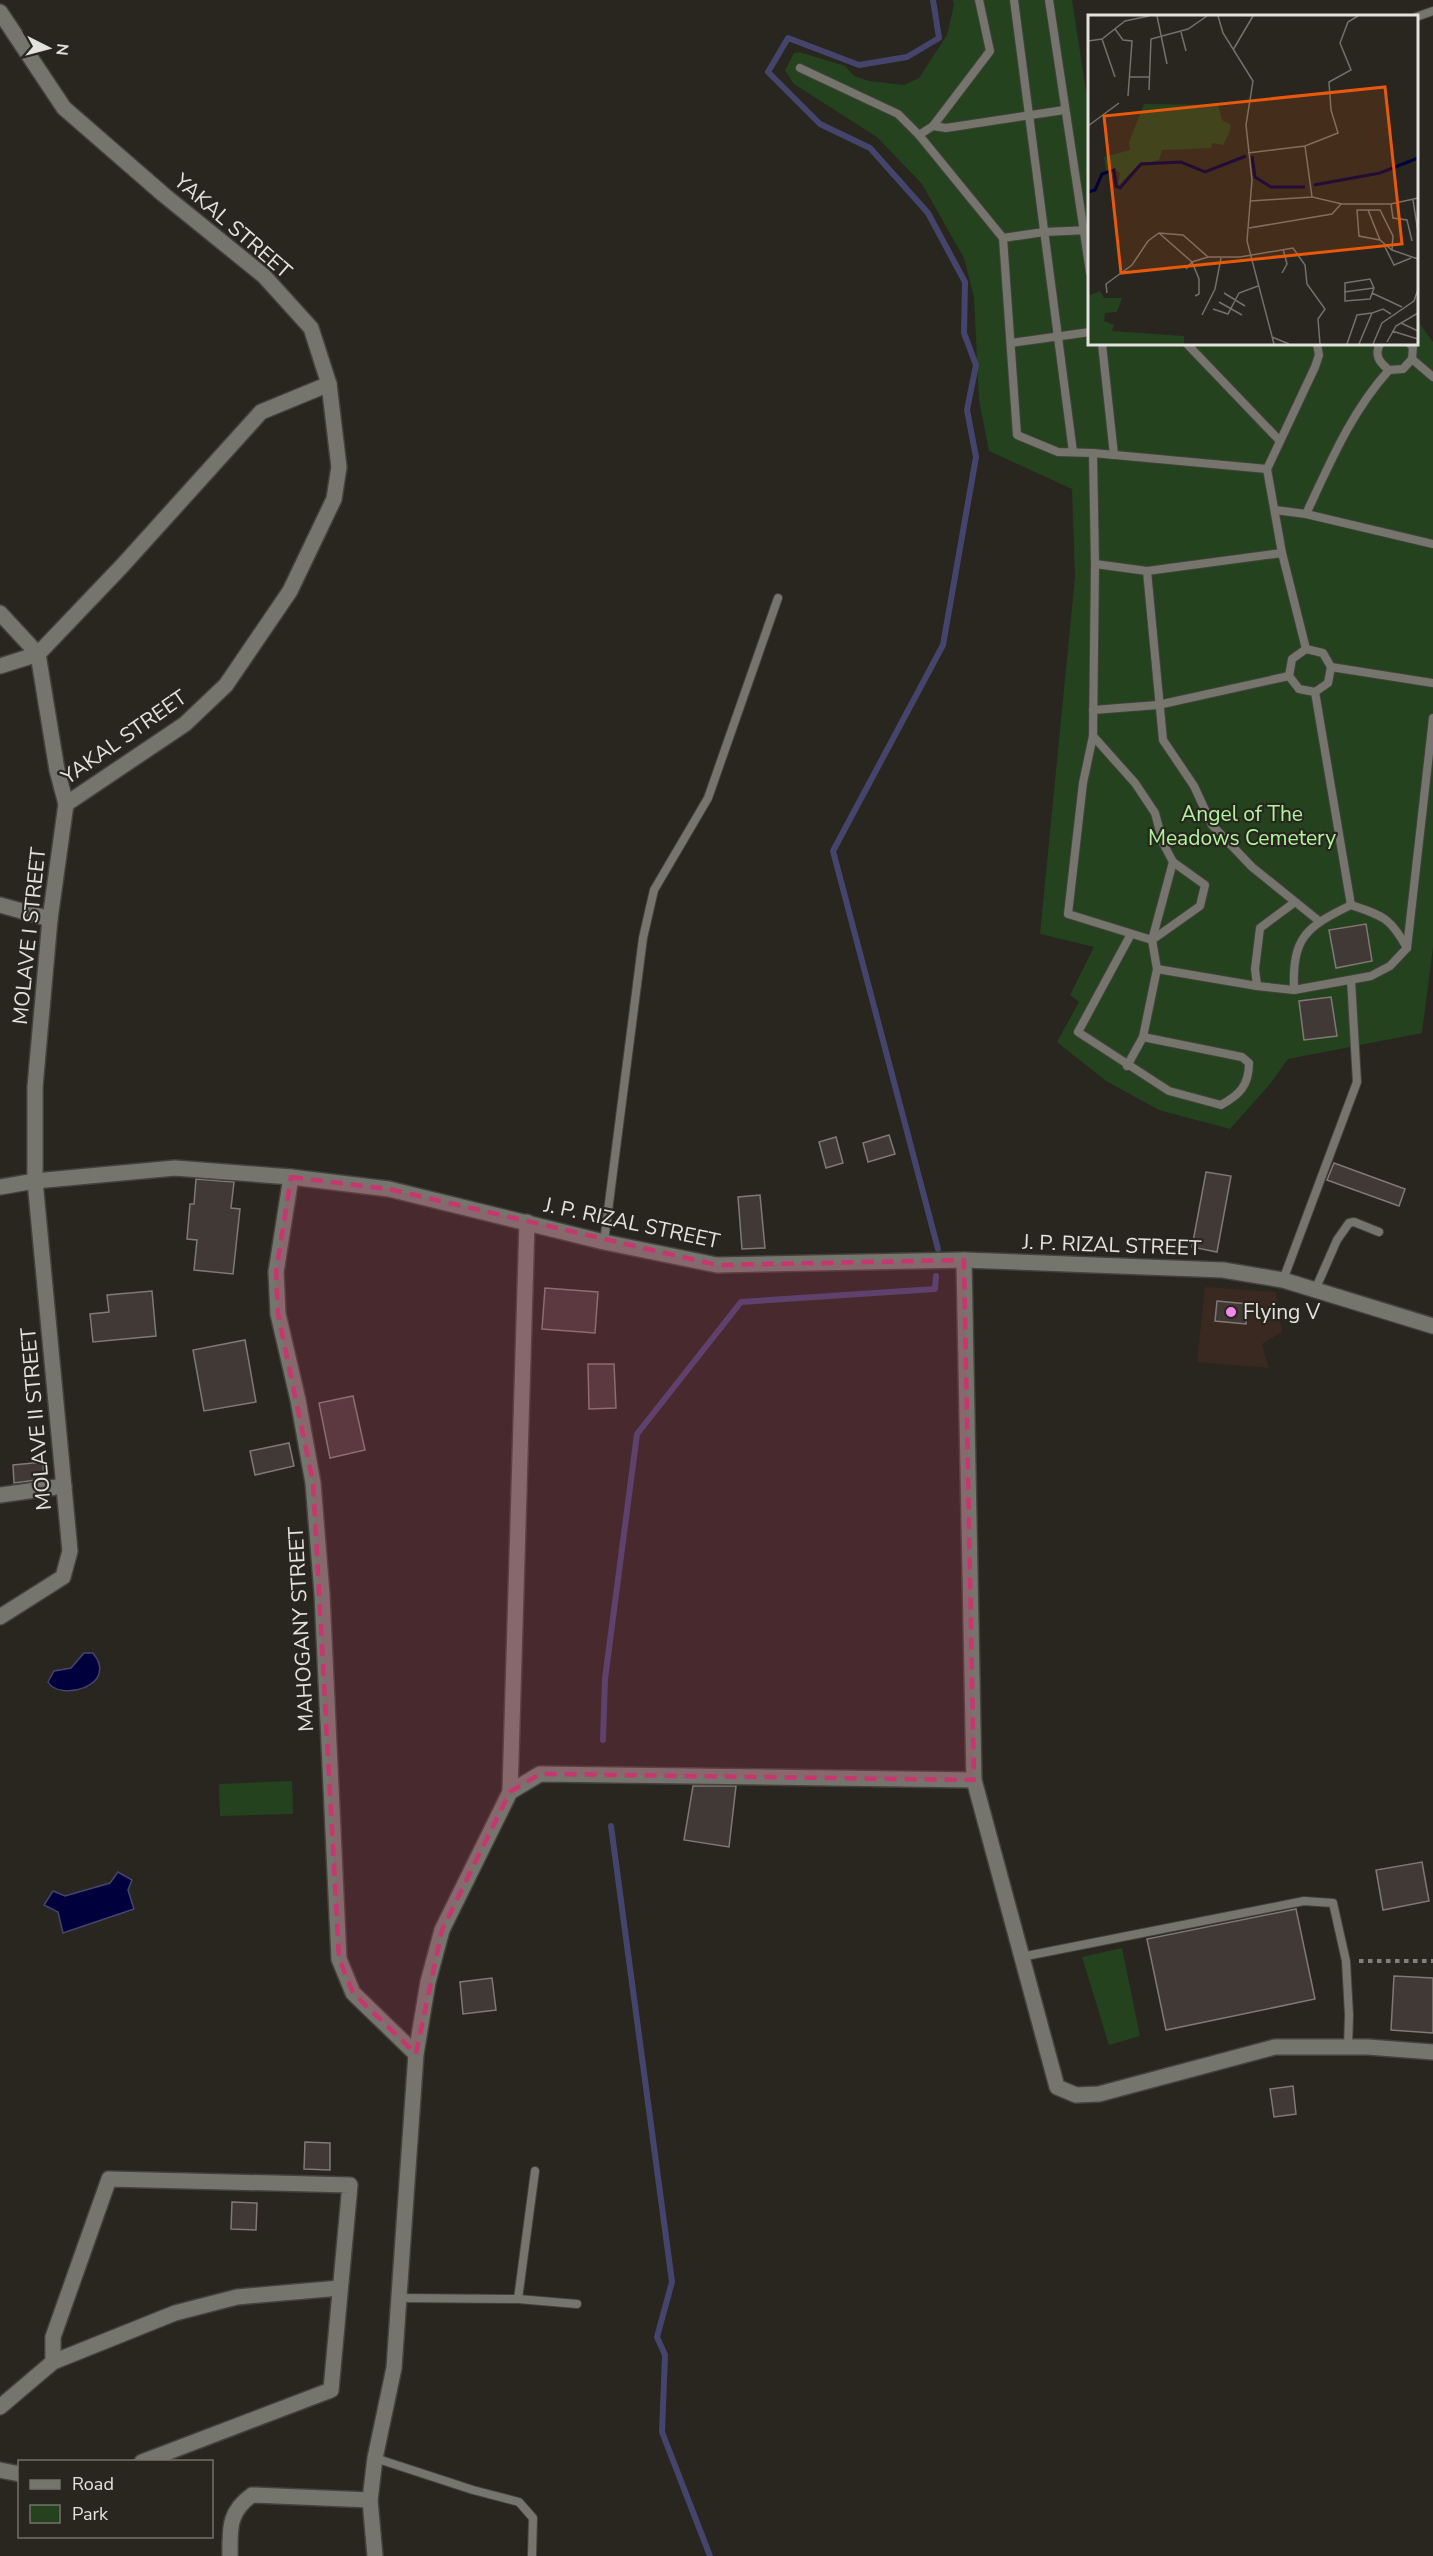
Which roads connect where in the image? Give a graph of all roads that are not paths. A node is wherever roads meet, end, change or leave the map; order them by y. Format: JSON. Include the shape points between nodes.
{"nodes":[{"id":1,"x":979,"y":0,"type":"edge"},
{"id":2,"x":1014,"y":0,"type":"edge"},
{"id":3,"x":1049,"y":0,"type":"edge"},
{"id":4,"x":1433,"y":11,"type":"edge"},
{"id":5,"x":0,"y":13,"type":"edge"},
{"id":6,"x":1418,"y":16,"type":"edge"},
{"id":7,"x":800,"y":68,"type":"dead end"},
{"id":8,"x":1064,"y":110,"type":"junction"},
{"id":9,"x":1029,"y":115,"type":"junction"},
{"id":10,"x":933,"y":126,"type":"junction"},
{"id":11,"x":919,"y":135,"type":"junction"},
{"id":12,"x":1086,"y":230,"type":"edge"},
{"id":13,"x":1044,"y":232,"type":"junction"},
{"id":14,"x":1003,"y":238,"type":"junction"},
{"id":15,"x":1088,"y":259,"type":"edge"},
{"id":16,"x":1088,"y":332,"type":"edge"},
{"id":17,"x":1059,"y":337,"type":"junction"},
{"id":18,"x":1011,"y":343,"type":"junction"},
{"id":19,"x":1102,"y":345,"type":"edge"},
{"id":20,"x":1188,"y":345,"type":"edge"},
{"id":21,"x":1317,"y":345,"type":"edge"},
{"id":22,"x":1379,"y":345,"type":"edge"},
{"id":23,"x":1411,"y":345,"type":"edge"},
{"id":24,"x":1412,"y":360,"type":"junction"},
{"id":25,"x":1389,"y":370,"type":"junction"},
{"id":26,"x":1433,"y":377,"type":"edge"},
{"id":27,"x":329,"y":384,"type":"junction"},
{"id":28,"x":1280,"y":441,"type":"junction"},
{"id":29,"x":1073,"y":452,"type":"junction"},
{"id":30,"x":1094,"y":453,"type":"junction"},
{"id":31,"x":1114,"y":455,"type":"junction"},
{"id":32,"x":1267,"y":469,"type":"junction"},
{"id":33,"x":1275,"y":510,"type":"junction"},
{"id":34,"x":1306,"y":514,"type":"junction"},
{"id":35,"x":1433,"y":544,"type":"edge"},
{"id":36,"x":1282,"y":553,"type":"junction"},
{"id":37,"x":1095,"y":564,"type":"junction"},
{"id":38,"x":1146,"y":571,"type":"junction"},
{"id":39,"x":778,"y":598,"type":"dead end"},
{"id":40,"x":0,"y":613,"type":"edge"},
{"id":41,"x":1306,"y":649,"type":"junction"},
{"id":42,"x":38,"y":654,"type":"junction"},
{"id":43,"x":0,"y":666,"type":"edge"},
{"id":44,"x":1331,"y":667,"type":"junction"},
{"id":45,"x":1289,"y":676,"type":"junction"},
{"id":46,"x":1433,"y":683,"type":"edge"},
{"id":47,"x":1315,"y":692,"type":"junction"},
{"id":48,"x":1158,"y":705,"type":"junction"},
{"id":49,"x":1093,"y":710,"type":"junction"},
{"id":50,"x":1433,"y":718,"type":"edge"},
{"id":51,"x":1093,"y":736,"type":"junction"},
{"id":52,"x":66,"y":804,"type":"junction"},
{"id":53,"x":1173,"y":862,"type":"junction"},
{"id":54,"x":1295,"y":902,"type":"junction"},
{"id":55,"x":0,"y":905,"type":"edge"},
{"id":56,"x":1351,"y":905,"type":"junction"},
{"id":57,"x":50,"y":919,"type":"junction"},
{"id":58,"x":1319,"y":921,"type":"junction"},
{"id":59,"x":1131,"y":934,"type":"junction"},
{"id":60,"x":1152,"y":940,"type":"junction"},
{"id":61,"x":1407,"y":948,"type":"junction"},
{"id":62,"x":1157,"y":969,"type":"junction"},
{"id":63,"x":1351,"y":980,"type":"junction"},
{"id":64,"x":1257,"y":986,"type":"junction"},
{"id":65,"x":1294,"y":990,"type":"junction"},
{"id":66,"x":1143,"y":1037,"type":"junction"},
{"id":67,"x":1127,"y":1066,"type":"junction"},
{"id":68,"x":291,"y":1177,"type":"junction"},
{"id":69,"x":35,"y":1181,"type":"junction"},
{"id":70,"x":0,"y":1187,"type":"edge"},
{"id":71,"x":527,"y":1222,"type":"junction"},
{"id":72,"x":1379,"y":1232,"type":"dead end"},
{"id":73,"x":604,"y":1242,"type":"junction"},
{"id":74,"x":964,"y":1260,"type":"junction"},
{"id":75,"x":1283,"y":1280,"type":"junction"},
{"id":76,"x":1316,"y":1290,"type":"junction"},
{"id":77,"x":1433,"y":1326,"type":"edge"},
{"id":78,"x":64,"y":1486,"type":"junction"},
{"id":79,"x":0,"y":1495,"type":"edge"},
{"id":80,"x":0,"y":1617,"type":"edge"},
{"id":81,"x":974,"y":1780,"type":"junction"},
{"id":82,"x":510,"y":1792,"type":"junction"},
{"id":83,"x":1022,"y":1957,"type":"junction"},
{"id":84,"x":1348,"y":2047,"type":"junction"},
{"id":85,"x":1433,"y":2052,"type":"edge"},
{"id":86,"x":416,"y":2054,"type":"junction"},
{"id":87,"x":535,"y":2171,"type":"dead end"},
{"id":88,"x":340,"y":2288,"type":"junction"},
{"id":89,"x":399,"y":2298,"type":"junction"},
{"id":90,"x":519,"y":2299,"type":"junction"},
{"id":91,"x":577,"y":2304,"type":"dead end"},
{"id":92,"x":53,"y":2362,"type":"junction"},
{"id":93,"x":7,"y":2398,"type":"edge"},
{"id":94,"x":0,"y":2407,"type":"edge"},
{"id":95,"x":375,"y":2458,"type":"junction"},
{"id":96,"x":147,"y":2460,"type":"edge"},
{"id":97,"x":0,"y":2470,"type":"edge"},
{"id":98,"x":18,"y":2474,"type":"edge"},
{"id":99,"x":370,"y":2500,"type":"junction"},
{"id":100,"x":230,"y":2556,"type":"edge"},
{"id":101,"x":375,"y":2556,"type":"edge"},
{"id":102,"x":532,"y":2556,"type":"edge"}],
"edges":[{"from":1,"to":10,"type":"lane","via":[[990,51]]},
{"from":2,"to":9,"type":"lane"},
{"from":3,"to":8,"type":"lane"},
{"from":4,"to":6,"type":"lane"},
{"from":5,"to":27,"type":"street","name":"YAKAL STREET","via":[[64,108],[264,276],[310,328]]},
{"from":7,"to":11,"type":"lane","via":[[898,114]]},
{"from":8,"to":9,"type":"lane"},
{"from":8,"to":12,"type":"lane"},
{"from":9,"to":10,"type":"lane","via":[[946,128]]},
{"from":9,"to":13,"type":"lane"},
{"from":10,"to":11,"type":"lane"},
{"from":11,"to":14,"type":"lane"},
{"from":12,"to":13,"type":"lane"},
{"from":12,"to":15,"type":"lane"},
{"from":13,"to":14,"type":"lane"},
{"from":13,"to":17,"type":"lane"},
{"from":14,"to":18,"type":"lane"},
{"from":16,"to":17,"type":"lane"},
{"from":17,"to":18,"type":"lane"},
{"from":17,"to":29,"type":"lane"},
{"from":18,"to":29,"type":"lane","via":[[1017,435],[1058,452]]},
{"from":19,"to":31,"type":"lane"},
{"from":20,"to":28,"type":"lane"},
{"from":21,"to":28,"type":"lane","via":[[1315,367]]},
{"from":22,"to":25,"type":"lane","via":[[1376,351],[1379,363]]},
{"from":23,"to":24,"type":"lane"},
{"from":24,"to":25,"type":"lane","via":[[1403,369]]},
{"from":24,"to":26,"type":"lane"},
{"from":25,"to":34,"type":"lane","via":[[1354,415]]},
{"from":27,"to":42,"type":"street","via":[[261,412]]},
{"from":27,"to":52,"type":"street","name":"YAKAL STREET","via":[[339,467],[334,499],[290,591],[226,685],[185,724]]},
{"from":28,"to":32,"type":"lane"},
{"from":29,"to":30,"type":"lane"},
{"from":30,"to":31,"type":"lane"},
{"from":30,"to":37,"type":"lane"},
{"from":31,"to":32,"type":"lane"},
{"from":32,"to":33,"type":"lane"},
{"from":33,"to":34,"type":"lane"},
{"from":33,"to":36,"type":"lane"},
{"from":34,"to":35,"type":"lane"},
{"from":36,"to":38,"type":"lane"},
{"from":36,"to":41,"type":"lane"},
{"from":37,"to":38,"type":"lane"},
{"from":37,"to":49,"type":"lane"},
{"from":38,"to":48,"type":"lane"},
{"from":39,"to":73,"type":"lane","via":[[708,798],[654,890],[643,938]]},
{"from":40,"to":42,"type":"street"},
{"from":41,"to":44,"type":"lane","via":[[1323,653]]},
{"from":41,"to":45,"type":"lane","via":[[1292,659]]},
{"from":42,"to":43,"type":"street"},
{"from":42,"to":52,"type":"street"},
{"from":44,"to":46,"type":"lane"},
{"from":44,"to":47,"type":"lane","via":[[1328,683]]},
{"from":45,"to":47,"type":"lane","via":[[1299,689]]},
{"from":45,"to":48,"type":"lane"},
{"from":47,"to":56,"type":"lane"},
{"from":48,"to":49,"type":"lane"},
{"from":48,"to":54,"type":"lane","via":[[1163,740],[1194,786],[1212,825],[1251,867]]},
{"from":49,"to":51,"type":"lane"},
{"from":50,"to":61,"type":"lane"},
{"from":51,"to":53,"type":"lane","via":[[1135,783],[1155,813]]},
{"from":51,"to":59,"type":"lane","via":[[1083,783],[1068,914]]},
{"from":52,"to":57,"type":"street","name":"MOLAVE I STREET"},
{"from":53,"to":60,"type":"lane"},
{"from":53,"to":60,"type":"lane","via":[[1205,885],[1200,906]]},
{"from":54,"to":58,"type":"lane"},
{"from":54,"to":64,"type":"lane","via":[[1260,928]]},
{"from":55,"to":57,"type":"street"},
{"from":56,"to":58,"type":"lane"},
{"from":56,"to":61,"type":"lane","via":[[1382,916],[1395,927]]},
{"from":57,"to":69,"type":"street","name":"MOLAVE I STREET","via":[[35,1087]]},
{"from":58,"to":65,"type":"lane","via":[[1305,934],[1293,964]]},
{"from":59,"to":60,"type":"lane"},
{"from":59,"to":67,"type":"lane","via":[[1078,1032]]},
{"from":60,"to":62,"type":"lane"},
{"from":61,"to":63,"type":"lane","via":[[1390,966]]},
{"from":62,"to":64,"type":"lane"},
{"from":62,"to":66,"type":"lane"},
{"from":63,"to":65,"type":"lane"},
{"from":63,"to":75,"type":"lane","via":[[1357,1082]]},
{"from":64,"to":65,"type":"lane"},
{"from":66,"to":67,"type":"lane"},
{"from":66,"to":67,"type":"lane","via":[[1242,1057],[1249,1064],[1249,1074],[1239,1095],[1221,1105],[1169,1091]]},
{"from":68,"to":69,"type":"street","name":"J. P. RIZAL STREET","via":[[175,1168]]},
{"from":68,"to":71,"type":"street","name":"J. P. RIZAL STREET","via":[[389,1189]]},
{"from":68,"to":86,"type":"street","name":"MAHOGANY STREET","via":[[276,1272],[278,1314],[313,1483],[339,1959],[353,1993]]},
{"from":69,"to":70,"type":"street","name":"J. P. RIZAL STREET"},
{"from":69,"to":78,"type":"street","name":"MOLAVE II STREET"},
{"from":71,"to":73,"type":"street","name":"J. P. RIZAL STREET"},
{"from":71,"to":82,"type":"street"},
{"from":72,"to":76,"type":"lane","via":[[1348,1223]]},
{"from":73,"to":74,"type":"street","name":"J. P. RIZAL STREET","via":[[717,1265]]},
{"from":74,"to":75,"type":"street","name":"J. P. RIZAL STREET","via":[[1223,1270]]},
{"from":74,"to":81,"type":"street"},
{"from":75,"to":76,"type":"street","name":"J. P. RIZAL STREET"},
{"from":76,"to":77,"type":"street","name":"J. P. RIZAL STREET"},
{"from":78,"to":79,"type":"street"},
{"from":78,"to":80,"type":"street","name":"MOLAVE II STREET","via":[[70,1551],[63,1577]]},
{"from":81,"to":82,"type":"street","via":[[540,1774]]},
{"from":81,"to":83,"type":"street"},
{"from":82,"to":86,"type":"street","via":[[442,1930],[428,1982]]},
{"from":83,"to":84,"type":"street","via":[[1057,2087],[1076,2095],[1099,2094],[1275,2047]]},
{"from":83,"to":84,"type":"lane","via":[[1304,1901],[1333,1903],[1346,1961]]},
{"from":84,"to":85,"type":"street"},
{"from":86,"to":89,"type":"street"},
{"from":87,"to":90,"type":"lane"},
{"from":88,"to":92,"type":"street","via":[[237,2297],[175,2313]]},
{"from":88,"to":92,"type":"street","via":[[350,2185],[109,2179],[53,2337]]},
{"from":88,"to":96,"type":"street","via":[[331,2390]]},
{"from":89,"to":90,"type":"lane"},
{"from":89,"to":95,"type":"street","via":[[394,2368]]},
{"from":90,"to":91,"type":"lane"},
{"from":92,"to":93,"type":"street"},
{"from":93,"to":94,"type":"street"},
{"from":95,"to":99,"type":"street"},
{"from":95,"to":102,"type":"lane","via":[[519,2502],[533,2518]]},
{"from":97,"to":98,"type":"street"},
{"from":99,"to":100,"type":"street","via":[[252,2495],[239,2504],[230,2527]]},
{"from":99,"to":101,"type":"street"}]}
